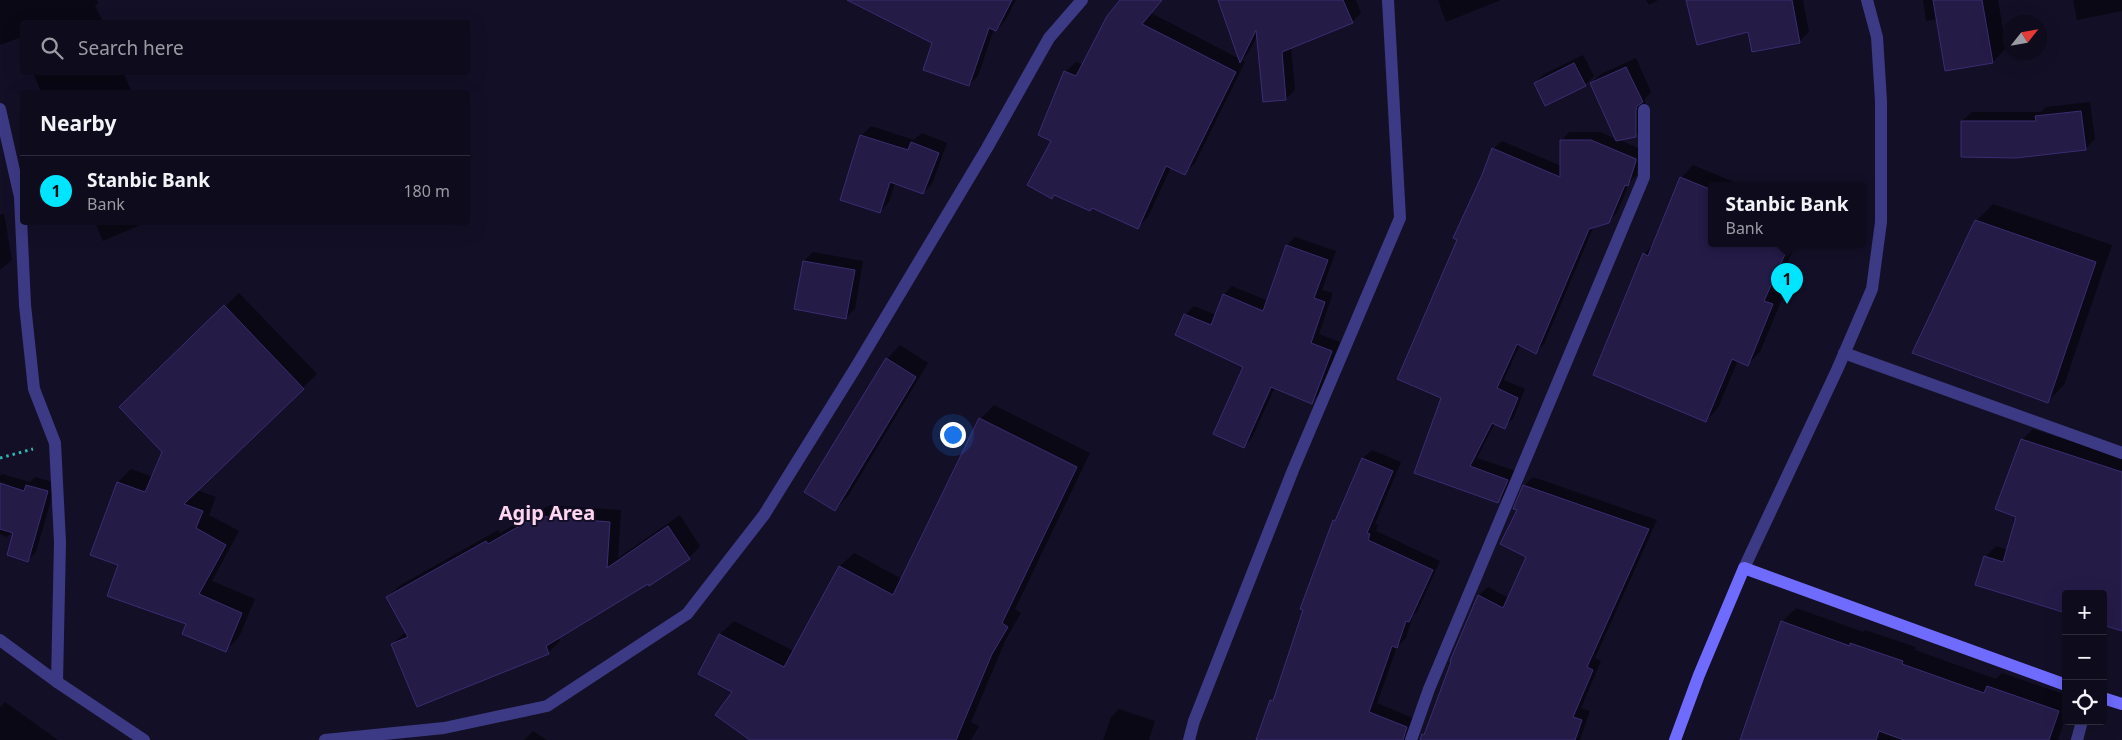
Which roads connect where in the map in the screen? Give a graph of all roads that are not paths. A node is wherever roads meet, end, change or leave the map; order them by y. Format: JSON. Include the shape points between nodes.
{"nodes":[{"id":1,"x":1082,"y":0,"type":"edge"},
{"id":2,"x":1388,"y":0,"type":"edge"},
{"id":3,"x":1867,"y":0,"type":"edge"},
{"id":4,"x":0,"y":109,"type":"edge"},
{"id":5,"x":1644,"y":110,"type":"dead end"},
{"id":6,"x":20,"y":197,"type":"edge"},
{"id":7,"x":21,"y":225,"type":"edge"},
{"id":8,"x":1844,"y":353,"type":"junction"},
{"id":9,"x":2122,"y":452,"type":"edge"},
{"id":10,"x":1744,"y":568,"type":"junction"},
{"id":11,"x":0,"y":640,"type":"edge"},
{"id":12,"x":56,"y":682,"type":"junction"},
{"id":13,"x":2062,"y":684,"type":"edge"},
{"id":14,"x":2107,"y":699,"type":"edge"},
{"id":15,"x":2122,"y":704,"type":"edge"},
{"id":16,"x":2081,"y":725,"type":"edge"},
{"id":17,"x":144,"y":740,"type":"edge"},
{"id":18,"x":326,"y":740,"type":"edge"},
{"id":19,"x":1189,"y":740,"type":"edge"},
{"id":20,"x":1411,"y":740,"type":"edge"},
{"id":21,"x":1675,"y":740,"type":"edge"},
{"id":22,"x":2076,"y":740,"type":"edge"}],
"edges":[{"from":1,"to":18,"type":"street","via":[[1049,38],[987,148],[764,515],[687,614],[547,706],[444,728]]},
{"from":2,"to":19,"type":"street","via":[[1400,218],[1293,470]]},
{"from":3,"to":8,"type":"street","via":[[1877,37],[1881,101],[1881,222],[1872,289]]},
{"from":4,"to":6,"type":"street"},
{"from":5,"to":20,"type":"street","via":[[1644,177],[1429,689]]},
{"from":7,"to":12,"type":"street","via":[[34,389],[55,443],[60,542]]},
{"from":8,"to":9,"type":"street"},
{"from":8,"to":10,"type":"street"},
{"from":10,"to":13,"type":"main road"},
{"from":10,"to":21,"type":"main road"},
{"from":11,"to":12,"type":"street"},
{"from":12,"to":17,"type":"street"},
{"from":14,"to":15,"type":"main road"},
{"from":16,"to":22,"type":"street"}]}
